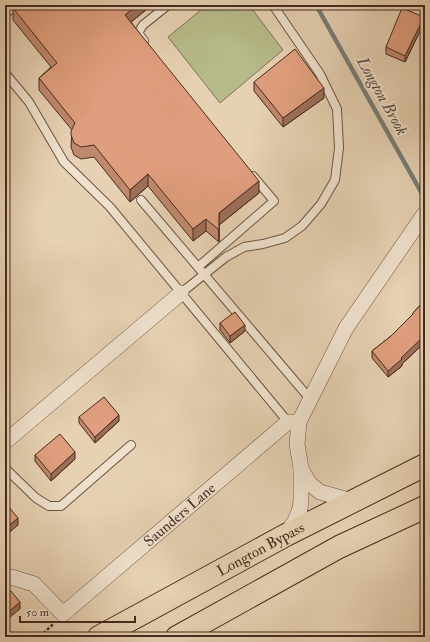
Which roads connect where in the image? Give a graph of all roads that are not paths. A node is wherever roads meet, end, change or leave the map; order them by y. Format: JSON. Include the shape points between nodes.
{"nodes":[{"id":1,"x":16,"y":5,"type":"edge"},
{"id":2,"x":168,"y":5,"type":"edge"},
{"id":3,"x":273,"y":5,"type":"edge"},
{"id":4,"x":5,"y":14,"type":"edge"},
{"id":5,"x":151,"y":50,"type":"edge"},
{"id":6,"x":5,"y":73,"type":"edge"},
{"id":7,"x":249,"y":170,"type":"edge"},
{"id":8,"x":141,"y":200,"type":"dead end"},
{"id":9,"x":425,"y":213,"type":"edge"},
{"id":10,"x":198,"y":267,"type":"junction"},
{"id":11,"x":204,"y":274,"type":"junction"},
{"id":12,"x":181,"y":293,"type":"junction"},
{"id":13,"x":310,"y":399,"type":"junction"},
{"id":14,"x":293,"y":422,"type":"junction"},
{"id":15,"x":5,"y":442,"type":"edge"},
{"id":16,"x":131,"y":445,"type":"dead end"},
{"id":17,"x":425,"y":465,"type":"edge"},
{"id":18,"x":5,"y":468,"type":"edge"},
{"id":19,"x":301,"y":468,"type":"junction"},
{"id":20,"x":352,"y":501,"type":"junction"},
{"id":21,"x":425,"y":507,"type":"edge"},
{"id":22,"x":286,"y":535,"type":"junction"},
{"id":23,"x":5,"y":578,"type":"edge"},
{"id":24,"x":99,"y":637,"type":"edge"},
{"id":25,"x":177,"y":637,"type":"edge"}],
"edges":[{"from":1,"to":4,"type":"lane"},
{"from":2,"to":5,"type":"lane","via":[[138,32]]},
{"from":3,"to":11,"type":"lane","via":[[320,74],[336,109],[339,148],[335,180],[321,204],[302,226],[285,238],[244,247]]},
{"from":6,"to":12,"type":"lane","via":[[29,102],[64,162],[110,207]]},
{"from":7,"to":10,"type":"lane","via":[[274,201]]},
{"from":8,"to":10,"type":"lane"},
{"from":9,"to":13,"type":"street","name":"Saunders Lane","via":[[346,328]]},
{"from":10,"to":11,"type":"lane"},
{"from":11,"to":12,"type":"lane"},
{"from":11,"to":13,"type":"lane"},
{"from":12,"to":14,"type":"lane"},
{"from":12,"to":15,"type":"street"},
{"from":13,"to":14,"type":"street","name":"Saunders Lane"},
{"from":14,"to":19,"type":"street","name":"Saunders Lane"},
{"from":14,"to":23,"type":"street","name":"Saunders Lane","via":[[63,614],[34,584],[11,577]]},
{"from":16,"to":18,"type":"lane","via":[[62,506],[49,506],[36,498]]},
{"from":17,"to":20,"type":"highway","name":"Longton Bypass"},
{"from":19,"to":20,"type":"street","name":"Saunders Lane","via":[[310,484],[320,492]]},
{"from":19,"to":22,"type":"street","name":"Saunders Lane","via":[[300,509]]},
{"from":20,"to":22,"type":"highway","name":"Longton Bypass"},
{"from":21,"to":25,"type":"highway","via":[[339,547]]},
{"from":22,"to":24,"type":"highway","name":"Longton Bypass"}]}
